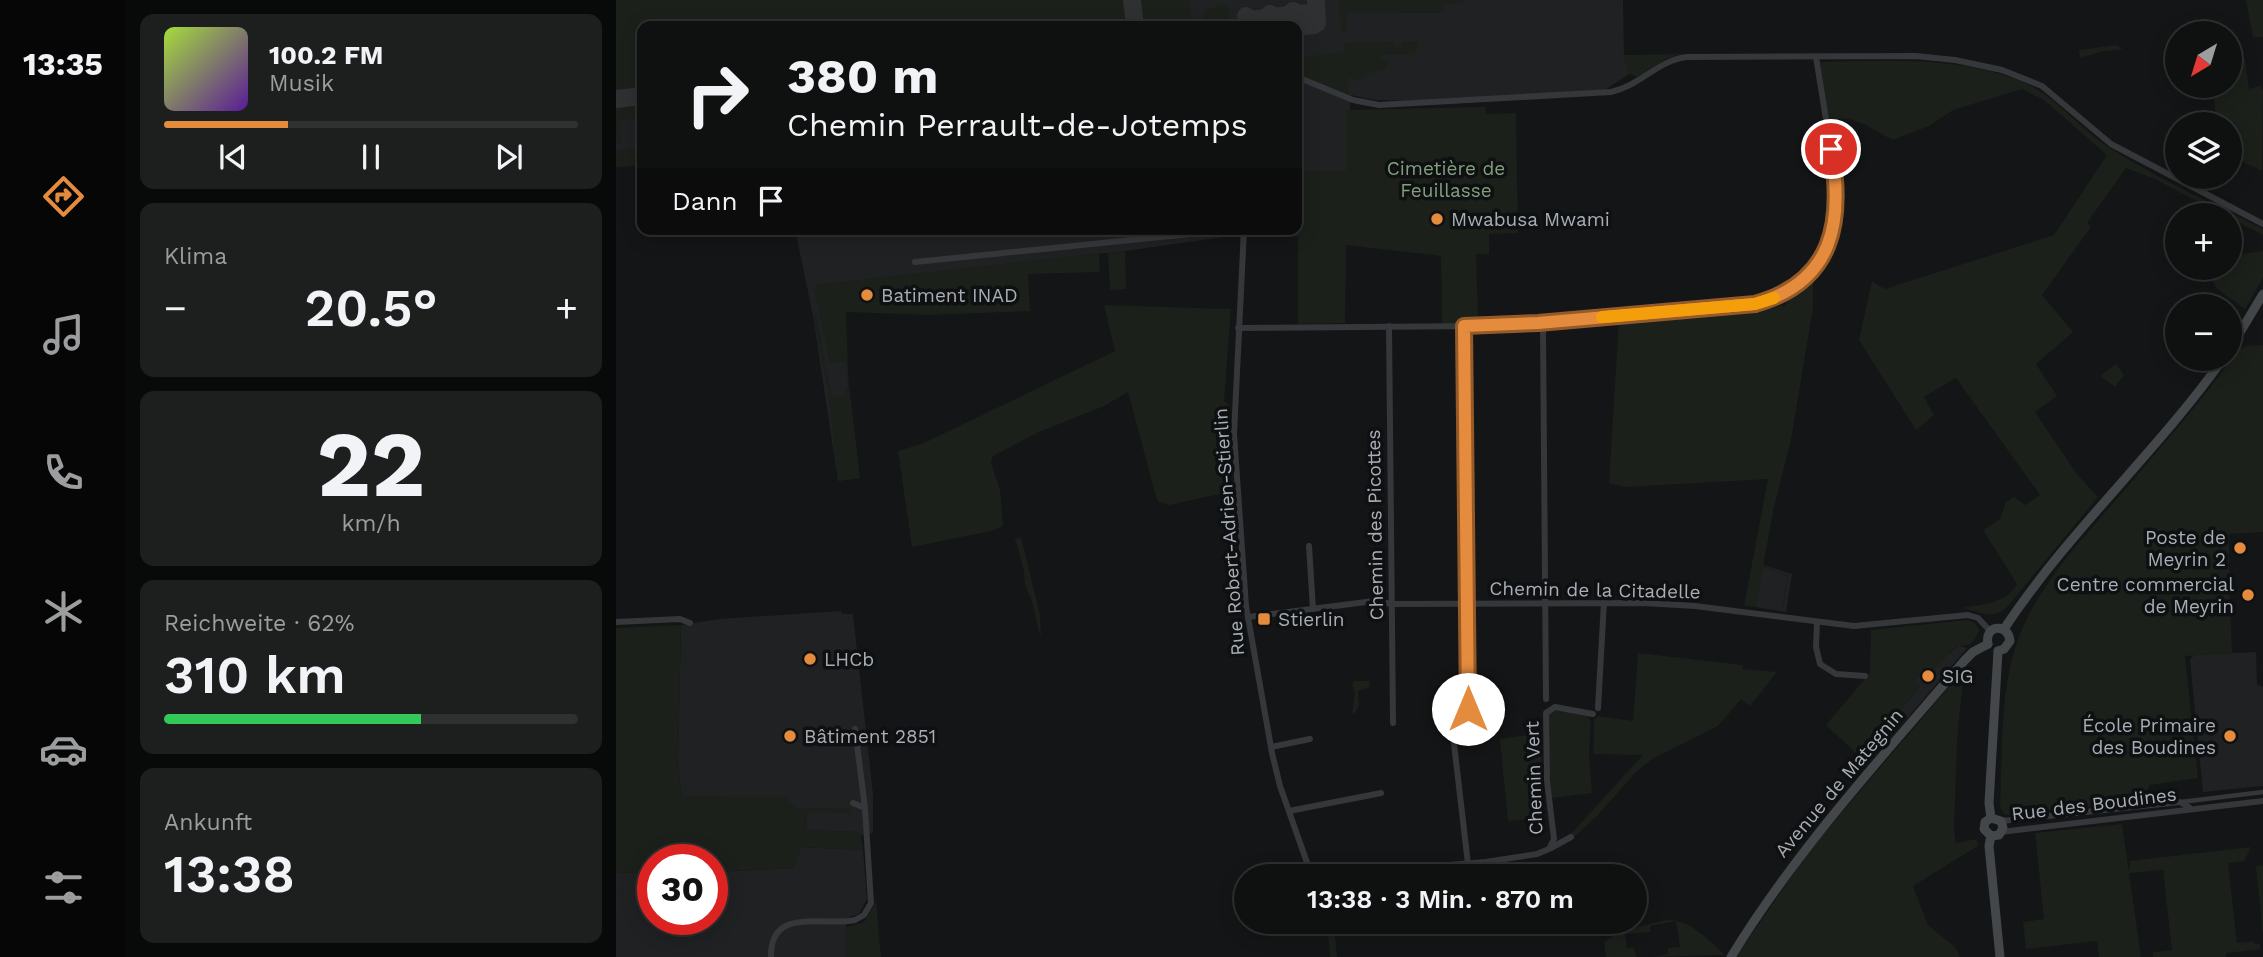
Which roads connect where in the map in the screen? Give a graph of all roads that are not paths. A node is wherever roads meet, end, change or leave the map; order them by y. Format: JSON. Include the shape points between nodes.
{"nodes":[{"id":1,"x":1816,"y":57,"type":"junction"},
{"id":2,"x":1302,"y":79,"type":"edge"},
{"id":3,"x":2263,"y":224,"type":"edge"},
{"id":4,"x":1182,"y":235,"type":"edge"},
{"id":5,"x":1241,"y":235,"type":"edge"},
{"id":6,"x":915,"y":262,"type":"dead end"},
{"id":7,"x":2263,"y":294,"type":"edge"},
{"id":8,"x":1538,"y":323,"type":"junction"},
{"id":9,"x":1389,"y":326,"type":"junction"},
{"id":10,"x":1464,"y":326,"type":"junction"},
{"id":11,"x":1238,"y":327,"type":"junction"},
{"id":12,"x":2242,"y":329,"type":"edge"},
{"id":13,"x":2214,"y":371,"type":"edge"},
{"id":14,"x":1309,"y":545,"type":"dead end"},
{"id":15,"x":1604,"y":602,"type":"junction"},
{"id":16,"x":1467,"y":603,"type":"junction"},
{"id":17,"x":1546,"y":603,"type":"junction"},
{"id":18,"x":1392,"y":604,"type":"junction"},
{"id":19,"x":1313,"y":609,"type":"junction"},
{"id":20,"x":1248,"y":617,"type":"junction"},
{"id":21,"x":616,"y":622,"type":"edge"},
{"id":22,"x":1817,"y":622,"type":"junction"},
{"id":23,"x":690,"y":623,"type":"dead end"},
{"id":24,"x":2004,"y":629,"type":"junction"},
{"id":25,"x":1990,"y":631,"type":"junction"},
{"id":26,"x":1987,"y":644,"type":"junction"},
{"id":27,"x":1998,"y":651,"type":"junction"},
{"id":28,"x":1865,"y":676,"type":"dead end"},
{"id":29,"x":1546,"y":699,"type":"dead end"},
{"id":30,"x":1468,"y":709,"type":"dead end"},
{"id":31,"x":1451,"y":718,"type":"dead end"},
{"id":32,"x":1392,"y":723,"type":"dead end"},
{"id":33,"x":855,"y":729,"type":"dead end"},
{"id":34,"x":1310,"y":739,"type":"dead end"},
{"id":35,"x":1271,"y":747,"type":"junction"},
{"id":36,"x":2263,"y":792,"type":"edge"},
{"id":37,"x":1381,"y":793,"type":"dead end"},
{"id":38,"x":2263,"y":801,"type":"edge"},
{"id":39,"x":2180,"y":802,"type":"junction"},
{"id":40,"x":853,"y":803,"type":"dead end"},
{"id":41,"x":865,"y":808,"type":"junction"},
{"id":42,"x":2191,"y":808,"type":"junction"},
{"id":43,"x":1289,"y":811,"type":"junction"},
{"id":44,"x":1991,"y":818,"type":"junction"},
{"id":45,"x":2001,"y":821,"type":"junction"},
{"id":46,"x":2001,"y":832,"type":"junction"},
{"id":47,"x":1991,"y":836,"type":"junction"},
{"id":48,"x":1571,"y":837,"type":"dead end"},
{"id":49,"x":1551,"y":848,"type":"junction"},
{"id":50,"x":1308,"y":864,"type":"edge"},
{"id":51,"x":1468,"y":864,"type":"joint"},
{"id":52,"x":771,"y":957,"type":"edge"},
{"id":53,"x":1731,"y":957,"type":"edge"},
{"id":54,"x":2000,"y":957,"type":"edge"}],
"edges":[{"from":1,"to":2,"type":"street","via":[[1680,58],[1611,92],[1403,105],[1359,102]]},
{"from":1,"to":3,"type":"street","via":[[1916,56],[2002,70],[2046,88],[2111,144]]},
{"from":1,"to":8,"type":"street","via":[[1837,190],[1830,241],[1805,278],[1785,293],[1755,304]]},
{"from":4,"to":6,"type":"street"},
{"from":5,"to":11,"type":"street","name":"Rue Robert-Adrien-Stierlin"},
{"from":7,"to":12,"type":"main road"},
{"from":8,"to":10,"type":"street"},
{"from":8,"to":17,"type":"street","via":[[1543,330]]},
{"from":9,"to":10,"type":"street"},
{"from":9,"to":11,"type":"street"},
{"from":9,"to":18,"type":"street","name":"Chemin des Picottes"},
{"from":10,"to":16,"type":"street"},
{"from":11,"to":20,"type":"street","name":"Rue Robert-Adrien-Stierlin","via":[[1234,434]]},
{"from":13,"to":24,"type":"main road","via":[[2051,565]]},
{"from":14,"to":19,"type":"street"},
{"from":15,"to":17,"type":"street","name":"Chemin de la Citadelle"},
{"from":15,"to":22,"type":"street","name":"Chemin de la Citadelle","via":[[1684,605]]},
{"from":15,"to":49,"type":"street","name":"Chemin Vert","via":[[1595,711],[1555,707],[1546,713]]},
{"from":16,"to":17,"type":"street","name":"Chemin de la Citadelle"},
{"from":16,"to":18,"type":"street","name":"Chemin de la Citadelle"},
{"from":16,"to":30,"type":"street"},
{"from":17,"to":29,"type":"street"},
{"from":18,"to":19,"type":"street","name":"Chemin de la Citadelle","via":[[1374,601]]},
{"from":18,"to":32,"type":"street","name":"Chemin des Picottes"},
{"from":19,"to":20,"type":"street","name":"Chemin de la Citadelle"},
{"from":20,"to":35,"type":"street","name":"Rue Robert-Adrien-Stierlin"},
{"from":21,"to":23,"type":"street","via":[[680,619]]},
{"from":22,"to":25,"type":"street","name":"Chemin de la Citadelle","via":[[1860,625],[1968,615]]},
{"from":22,"to":28,"type":"street","via":[[1820,664],[1836,674]]},
{"from":24,"to":25,"type":"main road"},
{"from":24,"to":27,"type":"main road","via":[[2010,641]]},
{"from":25,"to":26,"type":"main road"},
{"from":26,"to":27,"type":"main road"},
{"from":26,"to":53,"type":"main road","name":"Avenue de Mategnin","via":[[1965,660],[1840,806],[1782,880]]},
{"from":27,"to":44,"type":"main road"},
{"from":31,"to":51,"type":"street"},
{"from":33,"to":41,"type":"street"},
{"from":34,"to":35,"type":"street"},
{"from":35,"to":43,"type":"street","name":"Rue Robert-Adrien-Stierlin"},
{"from":36,"to":39,"type":"street","name":"Rue des Boudines"},
{"from":37,"to":43,"type":"street"},
{"from":38,"to":42,"type":"street","name":"Rue des Boudines"},
{"from":39,"to":42,"type":"street","name":"Rue des Boudines"},
{"from":39,"to":45,"type":"street","name":"Rue des Boudines"},
{"from":40,"to":41,"type":"street"},
{"from":41,"to":52,"type":"street","via":[[871,896],[867,910],[848,921],[787,925],[774,937]]},
{"from":42,"to":46,"type":"street","name":"Rue des Boudines"},
{"from":43,"to":50,"type":"street","name":"Rue Robert-Adrien-Stierlin"},
{"from":44,"to":45,"type":"main road"},
{"from":44,"to":47,"type":"main road","via":[[1984,828]]},
{"from":45,"to":46,"type":"main road"},
{"from":46,"to":47,"type":"main road"},
{"from":47,"to":54,"type":"main road"},
{"from":48,"to":49,"type":"street","name":"Chemin Vert"},
{"from":49,"to":51,"type":"street","name":"Chemin Vert"}]}
